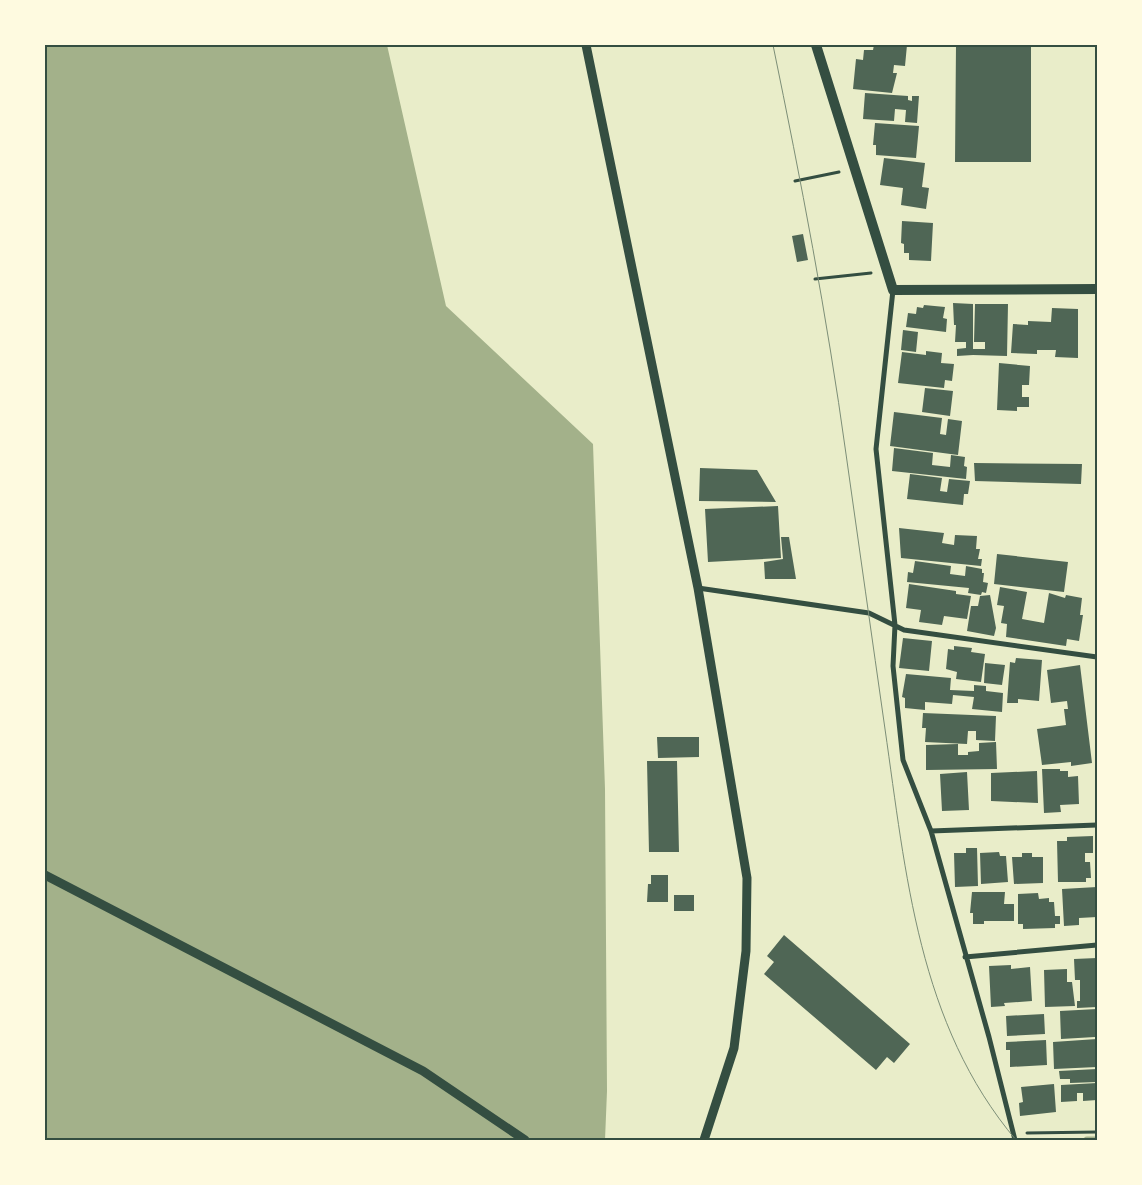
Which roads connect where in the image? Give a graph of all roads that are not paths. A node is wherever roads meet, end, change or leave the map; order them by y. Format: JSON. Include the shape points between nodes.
{"nodes":[{"id":1,"x":586,"y":45,"type":"edge"},
{"id":2,"x":816,"y":45,"type":"edge"},
{"id":3,"x":1097,"y":289,"type":"edge"},
{"id":4,"x":893,"y":290,"type":"junction"},
{"id":5,"x":698,"y":588,"type":"junction"},
{"id":6,"x":895,"y":625,"type":"junction"},
{"id":7,"x":1097,"y":657,"type":"edge"},
{"id":8,"x":1097,"y":825,"type":"edge"},
{"id":9,"x":931,"y":831,"type":"junction"},
{"id":10,"x":45,"y":875,"type":"edge"},
{"id":11,"x":1097,"y":945,"type":"edge"},
{"id":12,"x":965,"y":957,"type":"junction"},
{"id":13,"x":525,"y":1140,"type":"edge"},
{"id":14,"x":704,"y":1140,"type":"edge"},
{"id":15,"x":1015,"y":1140,"type":"edge"}],
"edges":[{"from":1,"to":5,"type":"street"},
{"from":2,"to":4,"type":"main road"},
{"from":3,"to":4,"type":"main road"},
{"from":4,"to":6,"type":"street","via":[[876,449]]},
{"from":5,"to":6,"type":"street","via":[[869,613]]},
{"from":5,"to":14,"type":"street","via":[[747,878],[746,951],[734,1048]]},
{"from":6,"to":7,"type":"street","via":[[904,630]]},
{"from":6,"to":9,"type":"street","via":[[892,666],[903,760]]},
{"from":8,"to":9,"type":"street"},
{"from":9,"to":12,"type":"street"},
{"from":10,"to":13,"type":"street","via":[[423,1071]]},
{"from":11,"to":12,"type":"street"},
{"from":12,"to":15,"type":"street"}]}
